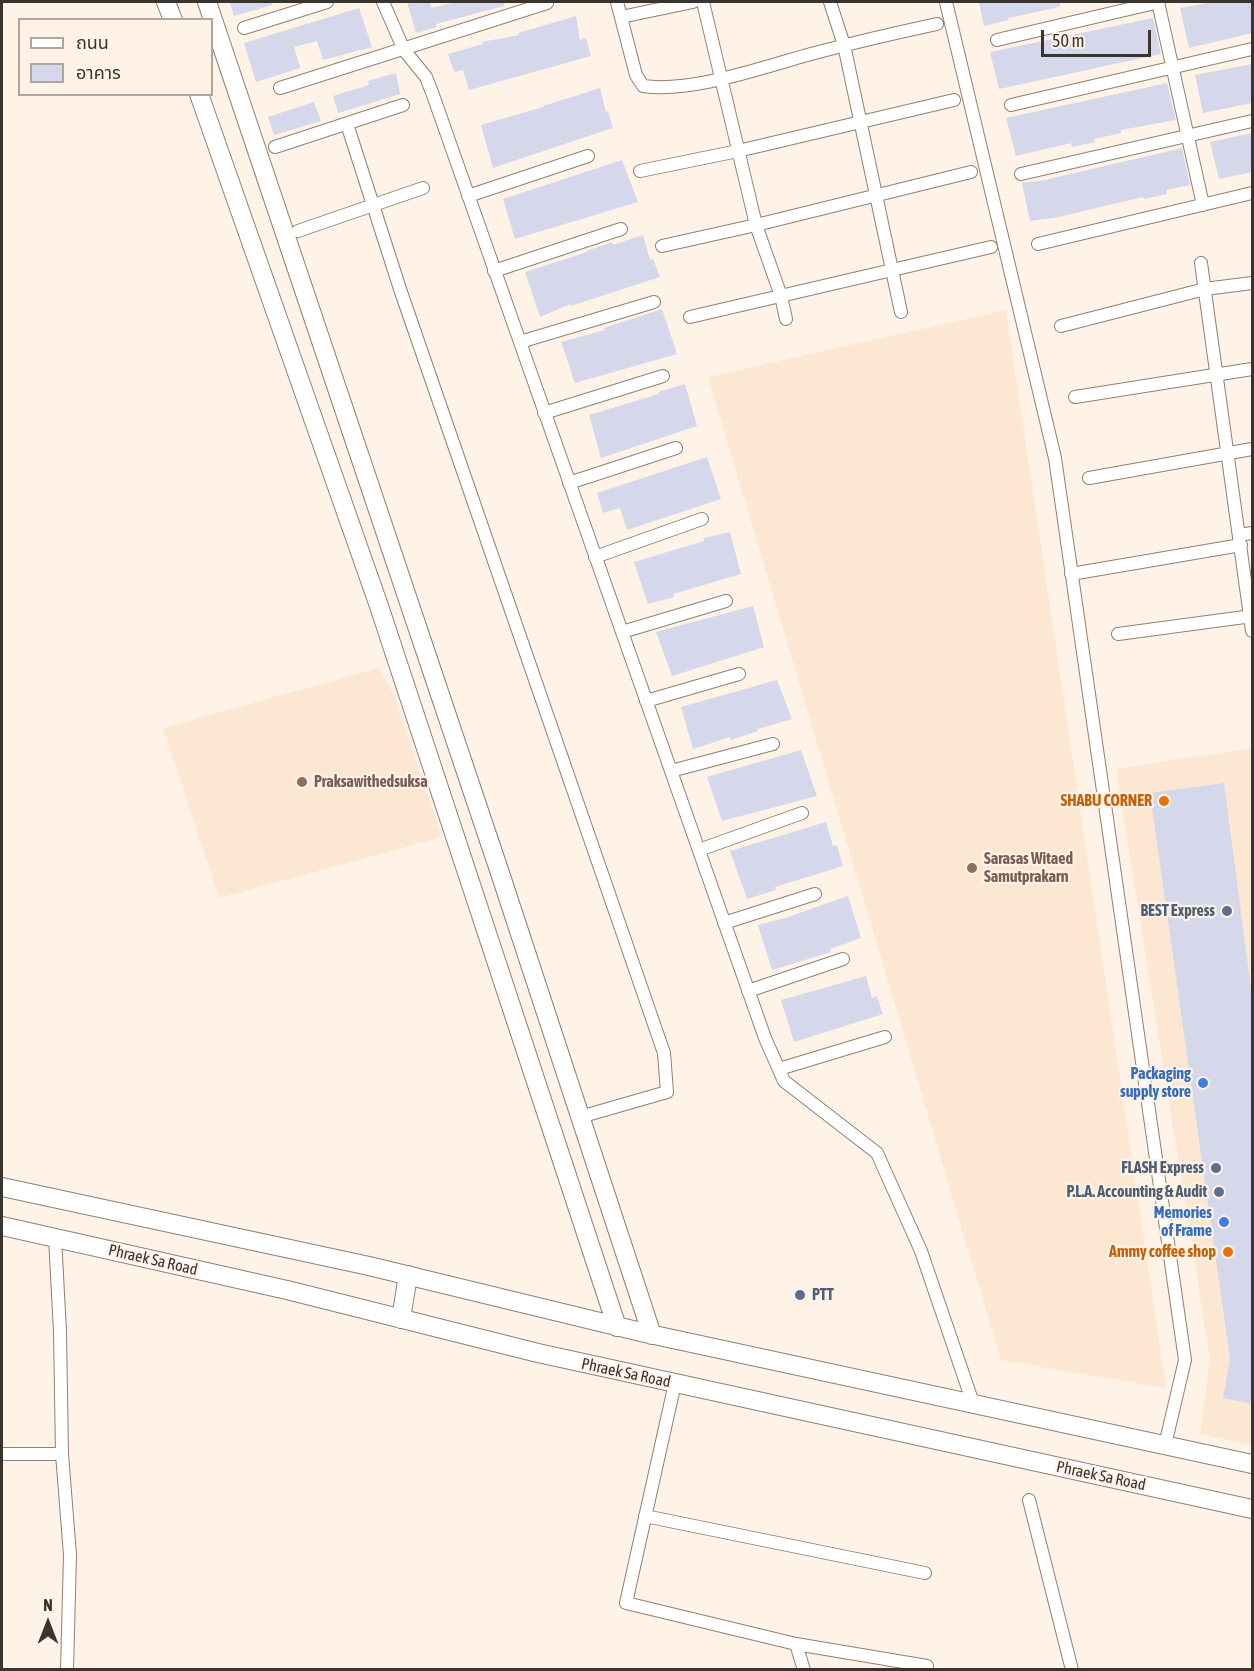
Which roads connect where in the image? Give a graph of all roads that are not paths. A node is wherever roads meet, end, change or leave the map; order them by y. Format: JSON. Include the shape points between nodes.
{"nodes":[{"id":1,"x":166,"y":2,"type":"edge"},
{"id":2,"x":207,"y":2,"type":"edge"},
{"id":3,"x":327,"y":2,"type":"edge"},
{"id":4,"x":383,"y":2,"type":"edge"},
{"id":5,"x":617,"y":2,"type":"edge"},
{"id":6,"x":693,"y":2,"type":"edge"},
{"id":7,"x":703,"y":2,"type":"edge"},
{"id":8,"x":830,"y":2,"type":"edge"},
{"id":9,"x":946,"y":2,"type":"edge"},
{"id":10,"x":1158,"y":2,"type":"edge"},
{"id":11,"x":548,"y":3,"type":"edge"},
{"id":12,"x":621,"y":16,"type":"junction"},
{"id":13,"x":172,"y":18,"type":"edge"},
{"id":14,"x":212,"y":18,"type":"edge"},
{"id":15,"x":213,"y":20,"type":"edge"},
{"id":16,"x":937,"y":24,"type":"dead end"},
{"id":17,"x":244,"y":28,"type":"dead end"},
{"id":18,"x":997,"y":40,"type":"dead end"},
{"id":19,"x":844,"y":45,"type":"junction"},
{"id":20,"x":404,"y":50,"type":"junction"},
{"id":21,"x":1252,"y":50,"type":"edge"},
{"id":22,"x":1173,"y":68,"type":"junction"},
{"id":23,"x":720,"y":79,"type":"junction"},
{"id":24,"x":280,"y":88,"type":"dead end"},
{"id":25,"x":200,"y":96,"type":"edge"},
{"id":26,"x":954,"y":100,"type":"dead end"},
{"id":27,"x":403,"y":105,"type":"dead end"},
{"id":28,"x":1011,"y":105,"type":"dead end"},
{"id":29,"x":861,"y":121,"type":"junction"},
{"id":30,"x":1252,"y":121,"type":"edge"},
{"id":31,"x":347,"y":124,"type":"junction"},
{"id":32,"x":1188,"y":137,"type":"junction"},
{"id":33,"x":275,"y":147,"type":"dead end"},
{"id":34,"x":738,"y":151,"type":"junction"},
{"id":35,"x":588,"y":156,"type":"dead end"},
{"id":36,"x":640,"y":171,"type":"dead end"},
{"id":37,"x":971,"y":172,"type":"dead end"},
{"id":38,"x":1021,"y":174,"type":"dead end"},
{"id":39,"x":423,"y":188,"type":"dead end"},
{"id":40,"x":1252,"y":193,"type":"edge"},
{"id":41,"x":876,"y":195,"type":"junction"},
{"id":42,"x":468,"y":196,"type":"junction"},
{"id":43,"x":1203,"y":205,"type":"junction"},
{"id":44,"x":373,"y":206,"type":"junction"},
{"id":45,"x":756,"y":225,"type":"junction"},
{"id":46,"x":621,"y":229,"type":"dead end"},
{"id":47,"x":298,"y":231,"type":"dead end"},
{"id":48,"x":1038,"y":244,"type":"dead end"},
{"id":49,"x":662,"y":246,"type":"dead end"},
{"id":50,"x":991,"y":247,"type":"dead end"},
{"id":51,"x":1201,"y":263,"type":"dead end"},
{"id":52,"x":494,"y":270,"type":"junction"},
{"id":53,"x":892,"y":270,"type":"junction"},
{"id":54,"x":1252,"y":283,"type":"edge"},
{"id":55,"x":1205,"y":289,"type":"junction"},
{"id":56,"x":781,"y":296,"type":"junction"},
{"id":57,"x":654,"y":302,"type":"dead end"},
{"id":58,"x":901,"y":312,"type":"dead end"},
{"id":59,"x":690,"y":317,"type":"dead end"},
{"id":60,"x":786,"y":319,"type":"dead end"},
{"id":61,"x":1061,"y":326,"type":"dead end"},
{"id":62,"x":520,"y":342,"type":"junction"},
{"id":63,"x":1252,"y":369,"type":"edge"},
{"id":64,"x":1217,"y":374,"type":"junction"},
{"id":65,"x":663,"y":376,"type":"dead end"},
{"id":66,"x":1075,"y":398,"type":"dead end"},
{"id":67,"x":544,"y":413,"type":"junction"},
{"id":68,"x":676,"y":448,"type":"dead end"},
{"id":69,"x":1252,"y":449,"type":"edge"},
{"id":70,"x":1227,"y":453,"type":"junction"},
{"id":71,"x":1089,"y":478,"type":"dead end"},
{"id":72,"x":569,"y":483,"type":"junction"},
{"id":73,"x":702,"y":519,"type":"dead end"},
{"id":74,"x":1252,"y":533,"type":"edge"},
{"id":75,"x":1240,"y":540,"type":"junction"},
{"id":76,"x":595,"y":557,"type":"junction"},
{"id":77,"x":1071,"y":574,"type":"junction"},
{"id":78,"x":726,"y":601,"type":"dead end"},
{"id":79,"x":1252,"y":616,"type":"edge"},
{"id":80,"x":1252,"y":631,"type":"edge"},
{"id":81,"x":622,"y":632,"type":"junction"},
{"id":82,"x":1118,"y":634,"type":"dead end"},
{"id":83,"x":739,"y":674,"type":"dead end"},
{"id":84,"x":646,"y":701,"type":"junction"},
{"id":85,"x":773,"y":744,"type":"dead end"},
{"id":86,"x":671,"y":771,"type":"junction"},
{"id":87,"x":802,"y":813,"type":"dead end"},
{"id":88,"x":699,"y":849,"type":"junction"},
{"id":89,"x":815,"y":894,"type":"dead end"},
{"id":90,"x":724,"y":923,"type":"junction"},
{"id":91,"x":843,"y":959,"type":"dead end"},
{"id":92,"x":748,"y":991,"type":"junction"},
{"id":93,"x":885,"y":1037,"type":"dead end"},
{"id":94,"x":779,"y":1069,"type":"junction"},
{"id":95,"x":580,"y":1117,"type":"junction"},
{"id":96,"x":2,"y":1187,"type":"edge"},
{"id":97,"x":2,"y":1226,"type":"edge"},
{"id":98,"x":55,"y":1238,"type":"junction"},
{"id":99,"x":408,"y":1275,"type":"junction"},
{"id":100,"x":401,"y":1319,"type":"junction"},
{"id":101,"x":617,"y":1327,"type":"junction"},
{"id":102,"x":652,"y":1335,"type":"junction"},
{"id":103,"x":675,"y":1383,"type":"junction"},
{"id":104,"x":973,"y":1403,"type":"junction"},
{"id":105,"x":1165,"y":1445,"type":"junction"},
{"id":106,"x":2,"y":1454,"type":"edge"},
{"id":107,"x":62,"y":1454,"type":"junction"},
{"id":108,"x":1252,"y":1464,"type":"edge"},
{"id":109,"x":1029,"y":1500,"type":"dead end"},
{"id":110,"x":1252,"y":1509,"type":"edge"},
{"id":111,"x":645,"y":1516,"type":"junction"},
{"id":112,"x":925,"y":1573,"type":"dead end"},
{"id":113,"x":796,"y":1644,"type":"junction"},
{"id":114,"x":927,"y":1666,"type":"dead end"},
{"id":115,"x":67,"y":1670,"type":"edge"},
{"id":116,"x":804,"y":1670,"type":"edge"},
{"id":117,"x":1072,"y":1670,"type":"edge"}],
"edges":[{"from":1,"to":13,"type":"street"},
{"from":2,"to":14,"type":"street"},
{"from":3,"to":17,"type":"street"},
{"from":4,"to":20,"type":"street"},
{"from":5,"to":12,"type":"street"},
{"from":6,"to":12,"type":"street"},
{"from":7,"to":23,"type":"street"},
{"from":8,"to":19,"type":"street"},
{"from":9,"to":77,"type":"street","via":[[1055,458]]},
{"from":10,"to":18,"type":"street"},
{"from":10,"to":22,"type":"street"},
{"from":11,"to":20,"type":"street"},
{"from":12,"to":23,"type":"street","via":[[636,75],[643,86],[659,88]]},
{"from":15,"to":95,"type":"street"},
{"from":16,"to":19,"type":"street"},
{"from":19,"to":23,"type":"street"},
{"from":19,"to":29,"type":"street"},
{"from":20,"to":24,"type":"street"},
{"from":20,"to":42,"type":"street","via":[[426,77]]},
{"from":21,"to":22,"type":"street"},
{"from":22,"to":28,"type":"street"},
{"from":22,"to":32,"type":"street"},
{"from":23,"to":34,"type":"street"},
{"from":25,"to":101,"type":"street","via":[[379,606]]},
{"from":26,"to":29,"type":"street"},
{"from":27,"to":31,"type":"street"},
{"from":29,"to":34,"type":"street"},
{"from":29,"to":41,"type":"street"},
{"from":30,"to":32,"type":"street"},
{"from":31,"to":33,"type":"street"},
{"from":31,"to":44,"type":"street"},
{"from":32,"to":38,"type":"street"},
{"from":32,"to":43,"type":"street"},
{"from":34,"to":36,"type":"street"},
{"from":34,"to":45,"type":"street"},
{"from":35,"to":42,"type":"street"},
{"from":37,"to":41,"type":"street"},
{"from":39,"to":44,"type":"street"},
{"from":40,"to":43,"type":"street"},
{"from":41,"to":45,"type":"street"},
{"from":41,"to":53,"type":"street"},
{"from":42,"to":52,"type":"street"},
{"from":43,"to":48,"type":"street"},
{"from":44,"to":47,"type":"street"},
{"from":44,"to":95,"type":"street","via":[[664,1053],[667,1092]]},
{"from":45,"to":49,"type":"street"},
{"from":45,"to":56,"type":"street"},
{"from":46,"to":52,"type":"street"},
{"from":50,"to":53,"type":"street"},
{"from":51,"to":55,"type":"street"},
{"from":52,"to":62,"type":"street"},
{"from":53,"to":56,"type":"street"},
{"from":53,"to":58,"type":"street"},
{"from":54,"to":55,"type":"street"},
{"from":55,"to":61,"type":"street"},
{"from":55,"to":64,"type":"street"},
{"from":56,"to":59,"type":"street"},
{"from":56,"to":60,"type":"street"},
{"from":57,"to":62,"type":"street"},
{"from":62,"to":67,"type":"street"},
{"from":63,"to":64,"type":"street"},
{"from":64,"to":66,"type":"street"},
{"from":64,"to":70,"type":"street"},
{"from":65,"to":67,"type":"street"},
{"from":67,"to":72,"type":"street"},
{"from":68,"to":72,"type":"street"},
{"from":69,"to":70,"type":"street"},
{"from":70,"to":71,"type":"street"},
{"from":70,"to":75,"type":"street"},
{"from":72,"to":76,"type":"street"},
{"from":73,"to":76,"type":"street"},
{"from":74,"to":75,"type":"street"},
{"from":75,"to":77,"type":"street"},
{"from":75,"to":79,"type":"street"},
{"from":76,"to":81,"type":"street"},
{"from":77,"to":105,"type":"street","via":[[1185,1360]]},
{"from":78,"to":81,"type":"street"},
{"from":79,"to":80,"type":"street"},
{"from":79,"to":82,"type":"street"},
{"from":81,"to":84,"type":"street"},
{"from":83,"to":84,"type":"street"},
{"from":84,"to":86,"type":"street"},
{"from":85,"to":86,"type":"street"},
{"from":86,"to":88,"type":"street"},
{"from":87,"to":88,"type":"street"},
{"from":88,"to":90,"type":"street"},
{"from":89,"to":90,"type":"street"},
{"from":90,"to":92,"type":"street"},
{"from":91,"to":92,"type":"street"},
{"from":92,"to":94,"type":"street"},
{"from":93,"to":94,"type":"street"},
{"from":94,"to":104,"type":"street","via":[[784,1081],[877,1153],[921,1251]]},
{"from":95,"to":102,"type":"street"},
{"from":96,"to":99,"type":"street"},
{"from":97,"to":98,"type":"street","name":"Phraek Sa Road"},
{"from":98,"to":100,"type":"street","name":"Phraek Sa Road"},
{"from":98,"to":107,"type":"street"},
{"from":99,"to":100,"type":"street"},
{"from":99,"to":101,"type":"street"},
{"from":100,"to":103,"type":"street","name":"Phraek Sa Road"},
{"from":101,"to":102,"type":"street"},
{"from":102,"to":104,"type":"street"},
{"from":103,"to":110,"type":"street","name":"Phraek Sa Road"},
{"from":103,"to":111,"type":"street"},
{"from":104,"to":105,"type":"street"},
{"from":105,"to":108,"type":"street"},
{"from":106,"to":107,"type":"street"},
{"from":107,"to":115,"type":"street","via":[[70,1555]]},
{"from":109,"to":117,"type":"street"},
{"from":111,"to":112,"type":"street"},
{"from":111,"to":113,"type":"street","via":[[626,1603]]},
{"from":113,"to":114,"type":"street"},
{"from":113,"to":116,"type":"street"}]}
